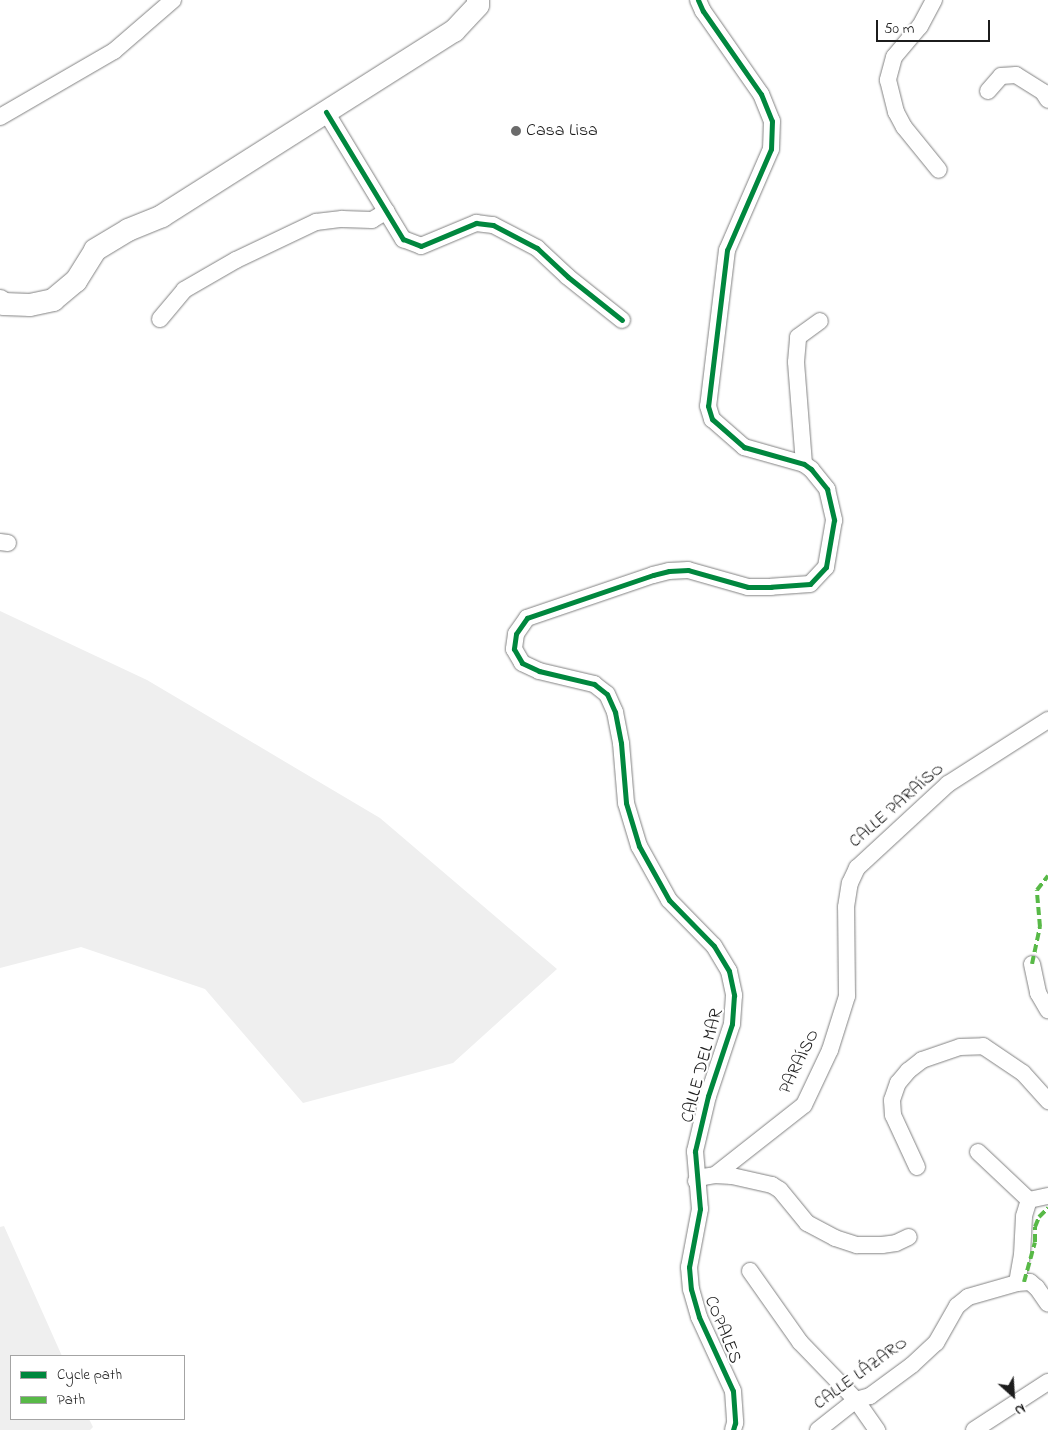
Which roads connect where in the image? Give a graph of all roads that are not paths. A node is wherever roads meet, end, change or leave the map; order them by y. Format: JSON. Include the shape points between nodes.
{"nodes":[{"id":1,"x":173,"y":0,"type":"edge"},
{"id":2,"x":478,"y":0,"type":"edge"},
{"id":3,"x":698,"y":0,"type":"edge"},
{"id":4,"x":934,"y":0,"type":"edge"},
{"id":5,"x":988,"y":91,"type":"dead end"},
{"id":6,"x":1048,"y":100,"type":"edge"},
{"id":7,"x":326,"y":112,"type":"junction"},
{"id":8,"x":0,"y":117,"type":"edge"},
{"id":9,"x":938,"y":170,"type":"dead end"},
{"id":10,"x":387,"y":211,"type":"junction"},
{"id":11,"x":0,"y":301,"type":"edge"},
{"id":12,"x":160,"y":319,"type":"dead end"},
{"id":13,"x":622,"y":320,"type":"dead end"},
{"id":14,"x":820,"y":321,"type":"dead end"},
{"id":15,"x":804,"y":464,"type":"junction"},
{"id":16,"x":1048,"y":720,"type":"edge"},
{"id":17,"x":846,"y":907,"type":"joint"},
{"id":18,"x":1032,"y":964,"type":"dead end"},
{"id":19,"x":1048,"y":1010,"type":"edge"},
{"id":20,"x":1048,"y":1101,"type":"edge"},
{"id":21,"x":978,"y":1152,"type":"dead end"},
{"id":22,"x":917,"y":1167,"type":"dead end"},
{"id":23,"x":714,"y":1175,"type":"junction"},
{"id":24,"x":696,"y":1182,"type":"junction"},
{"id":25,"x":1048,"y":1196,"type":"edge"},
{"id":26,"x":1029,"y":1200,"type":"junction"},
{"id":27,"x":700,"y":1209,"type":"joint"},
{"id":28,"x":909,"y":1237,"type":"dead end"},
{"id":29,"x":750,"y":1271,"type":"dead end"},
{"id":30,"x":1021,"y":1282,"type":"junction"},
{"id":31,"x":1048,"y":1304,"type":"edge"},
{"id":32,"x":1048,"y":1382,"type":"edge"},
{"id":33,"x":856,"y":1400,"type":"junction"},
{"id":34,"x":733,"y":1430,"type":"edge"},
{"id":35,"x":818,"y":1430,"type":"edge"},
{"id":36,"x":877,"y":1430,"type":"edge"},
{"id":37,"x":974,"y":1430,"type":"edge"}],
"edges":[{"from":1,"to":8,"type":"street","via":[[114,51]]},
{"from":2,"to":7,"type":"main road","via":[[478,5],[454,31]]},
{"from":3,"to":15,"type":"street","via":[[760,94],[772,121],[771,149],[727,250],[708,406],[712,420],[744,447]]},
{"from":4,"to":9,"type":"street","via":[[920,26],[894,57],[888,80],[896,112],[904,127]]},
{"from":5,"to":6,"type":"street","via":[[1001,76],[1016,75],[1043,92]]},
{"from":7,"to":10,"type":"street"},
{"from":7,"to":11,"type":"main road","via":[[162,216],[128,230],[95,250],[76,281],[53,300],[30,304],[4,304]]},
{"from":10,"to":12,"type":"street","via":[[372,220],[316,222],[236,260],[184,290]]},
{"from":10,"to":13,"type":"street","via":[[403,239],[421,246],[476,223],[493,225],[537,248]]},
{"from":14,"to":15,"type":"street","via":[[798,337],[796,362]]},
{"from":15,"to":24,"type":"street","name":"CALLE DEL MAR","via":[[812,469],[827,489],[834,520],[826,567],[810,584],[748,587],[688,570],[669,571],[527,618],[516,634],[514,649],[522,663],[539,671],[594,684],[607,694],[616,712],[626,803],[640,846],[669,900],[714,946],[729,971],[734,995],[732,1024],[708,1096],[696,1151]]},
{"from":16,"to":17,"type":"street","name":"CALLE PARAÍSO","via":[[948,784],[857,868],[850,883]]},
{"from":17,"to":23,"type":"street","name":"PARAÍSO","via":[[847,996],[830,1050],[804,1105]]},
{"from":18,"to":19,"type":"street","via":[[1038,993]]},
{"from":20,"to":22,"type":"street","via":[[1023,1074],[983,1046],[960,1048],[922,1060],[898,1083],[892,1100],[893,1115]]},
{"from":21,"to":26,"type":"street"},
{"from":23,"to":24,"type":"street","name":"PARAÍSO"},
{"from":23,"to":28,"type":"street","via":[[772,1185],[807,1223],[857,1245],[896,1243]]},
{"from":24,"to":27,"type":"street","name":"CALLE DEL MAR"},
{"from":25,"to":26,"type":"street"},
{"from":26,"to":30,"type":"street","via":[[1024,1216]]},
{"from":27,"to":34,"type":"street","name":"COPALES","via":[[690,1267],[691,1289],[699,1317],[733,1391]]},
{"from":29,"to":33,"type":"street","via":[[800,1342]]},
{"from":30,"to":31,"type":"street","via":[[1030,1282]]},
{"from":30,"to":33,"type":"street","name":"CALLE LÁZARO","via":[[968,1297],[956,1306],[936,1343],[870,1396]]},
{"from":32,"to":37,"type":"street"},
{"from":33,"to":35,"type":"street","name":"CALLE LÁZARO"},
{"from":33,"to":36,"type":"street"}]}
